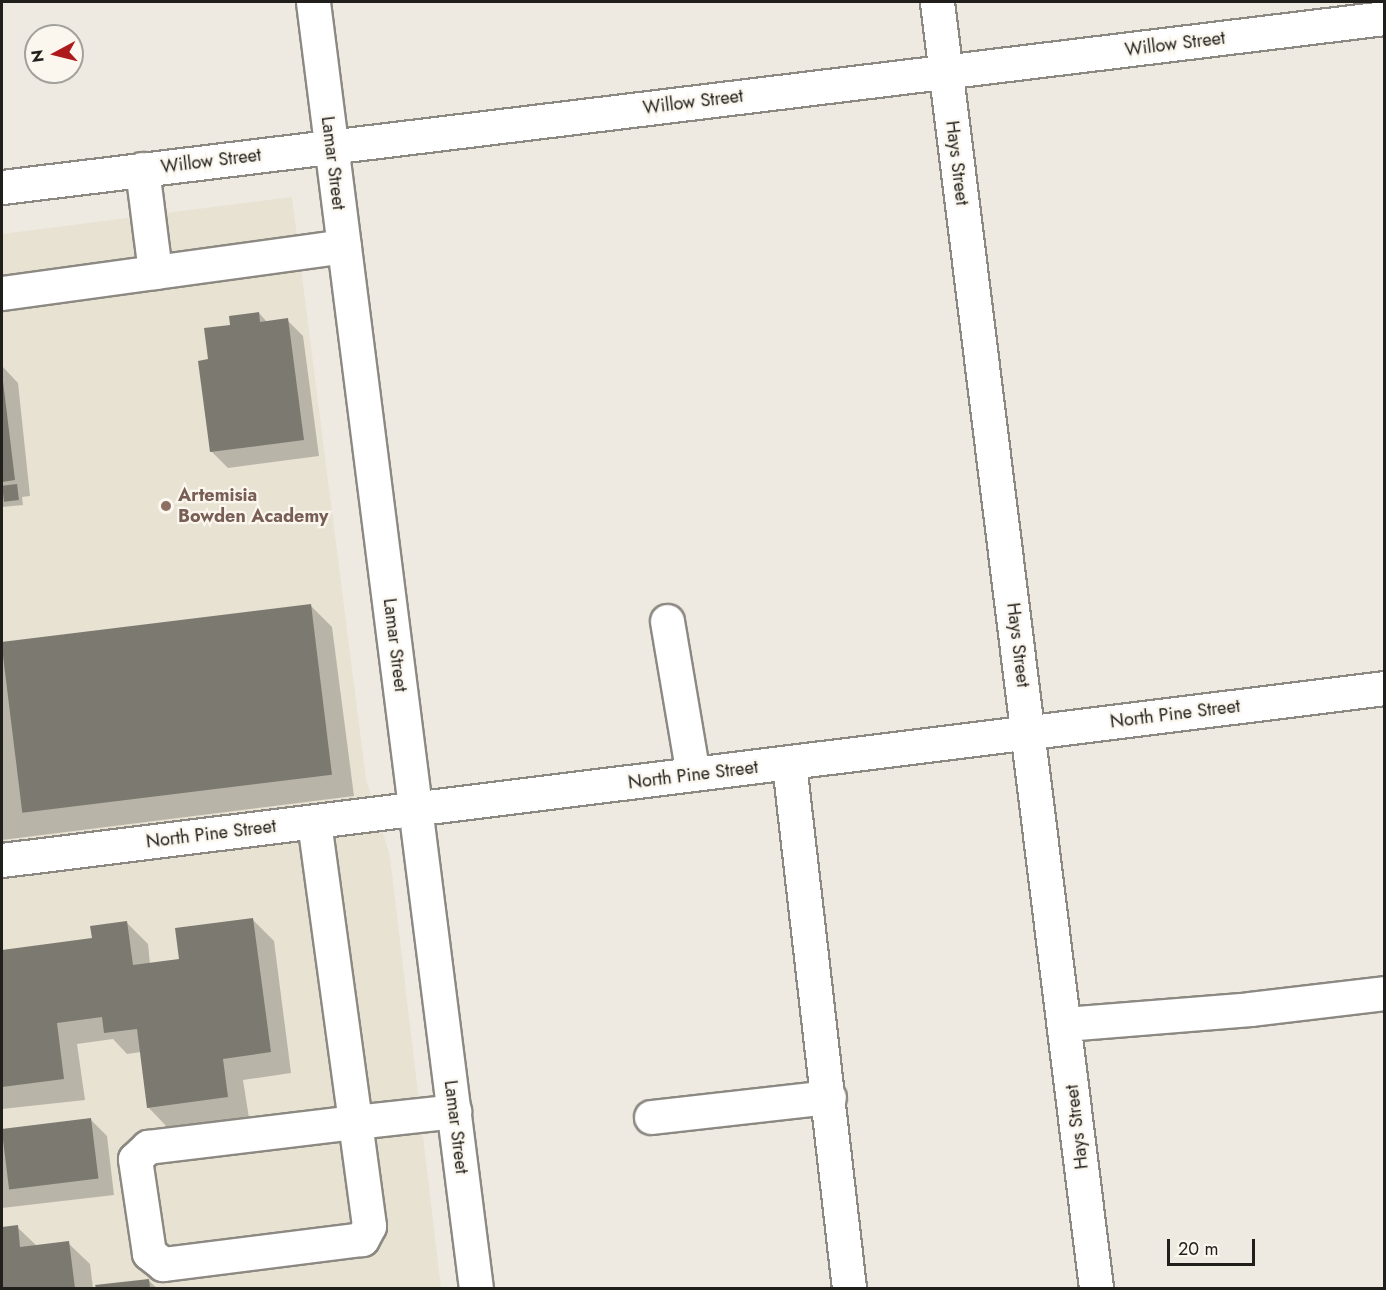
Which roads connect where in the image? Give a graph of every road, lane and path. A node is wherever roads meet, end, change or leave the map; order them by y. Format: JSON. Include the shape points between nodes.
{"nodes":[{"id":1,"x":313,"y":2,"type":"edge"},
{"id":2,"x":937,"y":2,"type":"edge"},
{"id":3,"x":1384,"y":18,"type":"edge"},
{"id":4,"x":945,"y":72,"type":"junction"},
{"id":5,"x":331,"y":146,"type":"junction"},
{"id":6,"x":142,"y":169,"type":"junction"},
{"id":7,"x":2,"y":187,"type":"edge"},
{"id":8,"x":344,"y":246,"type":"junction"},
{"id":9,"x":154,"y":272,"type":"junction"},
{"id":10,"x":2,"y":292,"type":"edge"},
{"id":11,"x":668,"y":621,"type":"dead end"},
{"id":12,"x":1384,"y":688,"type":"edge"},
{"id":13,"x":1029,"y":732,"type":"junction"},
{"id":14,"x":789,"y":764,"type":"junction"},
{"id":15,"x":693,"y":774,"type":"junction"},
{"id":16,"x":416,"y":809,"type":"junction"},
{"id":17,"x":314,"y":822,"type":"junction"},
{"id":18,"x":2,"y":861,"type":"edge"},
{"id":19,"x":1384,"y":993,"type":"edge"},
{"id":20,"x":1065,"y":1024,"type":"junction"},
{"id":21,"x":830,"y":1097,"type":"junction"},
{"id":22,"x":454,"y":1111,"type":"junction"},
{"id":23,"x":651,"y":1117,"type":"dead end"},
{"id":24,"x":355,"y":1122,"type":"junction"},
{"id":25,"x":476,"y":1288,"type":"edge"},
{"id":26,"x":849,"y":1288,"type":"edge"},
{"id":27,"x":1096,"y":1288,"type":"edge"}],
"edges":[{"from":1,"to":5,"type":"street","name":"Lamar Street"},
{"from":2,"to":4,"type":"street","name":"Hays Street"},
{"from":3,"to":4,"type":"street","name":"Willow Street"},
{"from":4,"to":5,"type":"street","name":"Willow Street"},
{"from":4,"to":13,"type":"street","name":"Hays Street"},
{"from":5,"to":6,"type":"street","name":"Willow Street"},
{"from":5,"to":8,"type":"street","name":"Lamar Street"},
{"from":6,"to":7,"type":"street","name":"Willow Street"},
{"from":6,"to":9,"type":"street"},
{"from":8,"to":9,"type":"street"},
{"from":8,"to":16,"type":"street","name":"Lamar Street"},
{"from":9,"to":10,"type":"street"},
{"from":11,"to":15,"type":"street"},
{"from":12,"to":13,"type":"street","name":"North Pine Street"},
{"from":13,"to":14,"type":"street","name":"North Pine Street"},
{"from":13,"to":20,"type":"street","name":"Hays Street"},
{"from":14,"to":15,"type":"street","name":"North Pine Street"},
{"from":14,"to":21,"type":"street"},
{"from":15,"to":16,"type":"street","name":"North Pine Street"},
{"from":16,"to":17,"type":"street","name":"North Pine Street"},
{"from":16,"to":22,"type":"street","name":"Lamar Street"},
{"from":17,"to":18,"type":"street","name":"North Pine Street"},
{"from":17,"to":24,"type":"street"},
{"from":19,"to":20,"type":"street"},
{"from":20,"to":27,"type":"street","name":"Hays Street"},
{"from":21,"to":23,"type":"street"},
{"from":21,"to":26,"type":"street"},
{"from":22,"to":24,"type":"street"},
{"from":22,"to":25,"type":"street","name":"Lamar Street"},
{"from":24,"to":24,"type":"street","via":[[148,1147],[135,1159],[149,1253],[163,1264],[362,1239],[369,1226]]}]}
